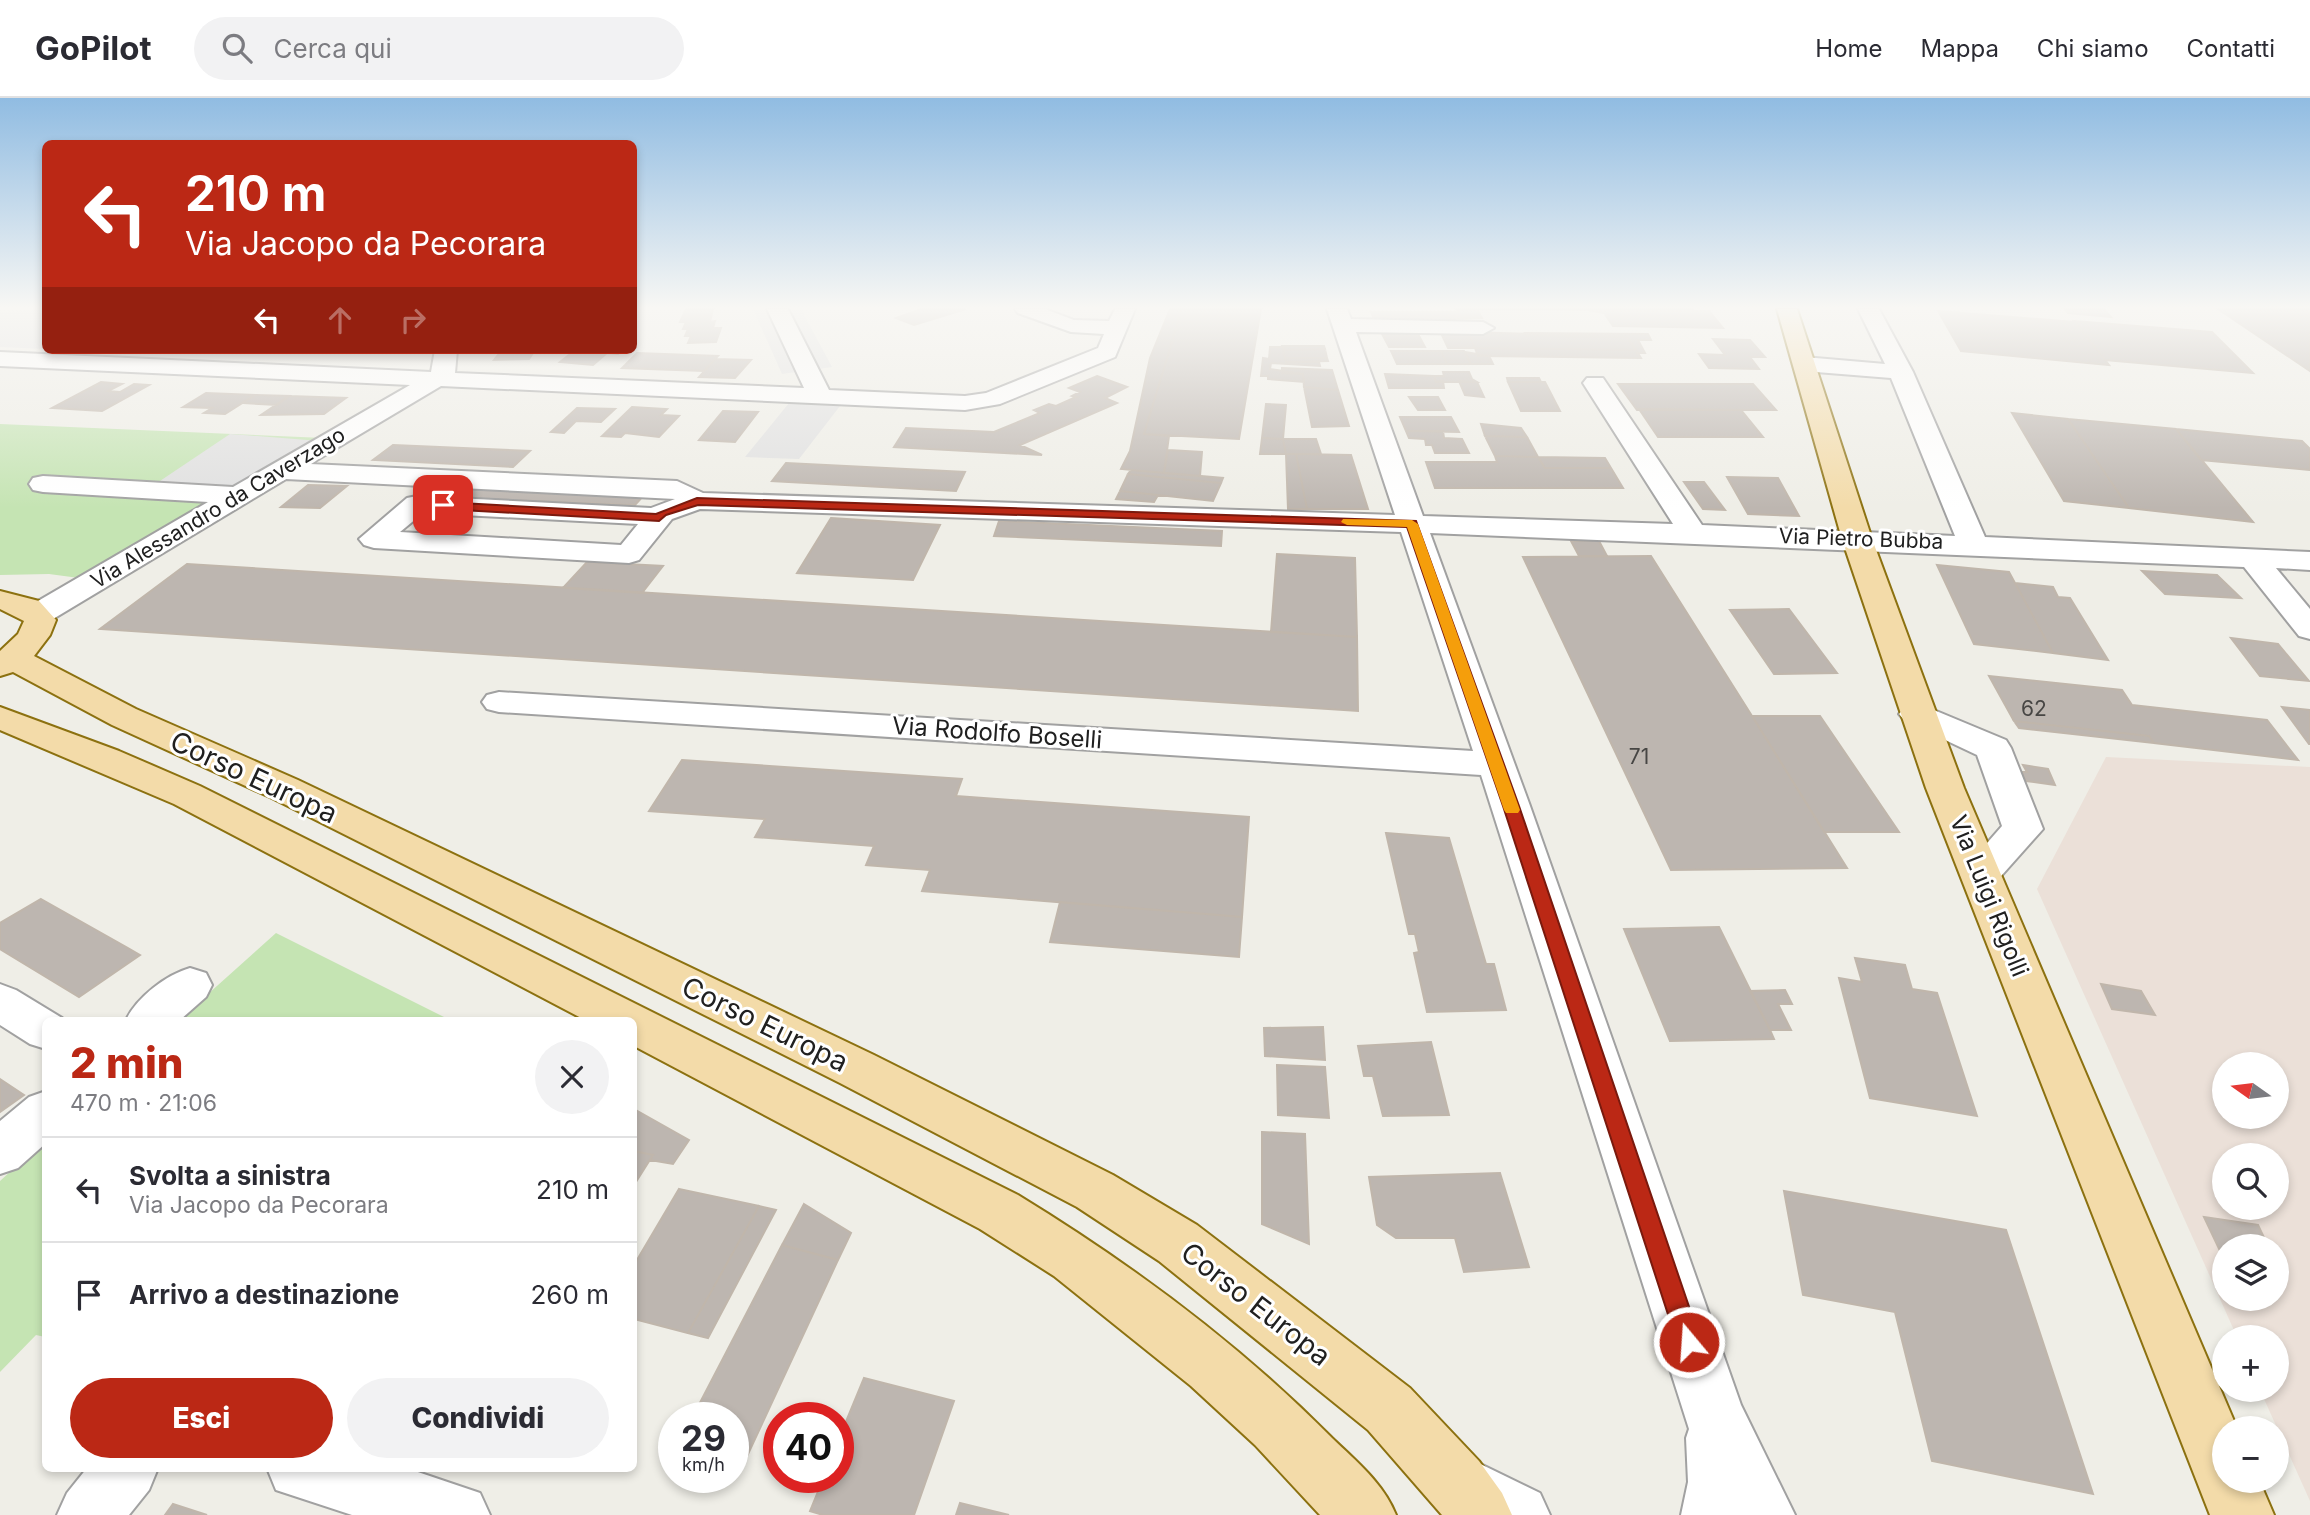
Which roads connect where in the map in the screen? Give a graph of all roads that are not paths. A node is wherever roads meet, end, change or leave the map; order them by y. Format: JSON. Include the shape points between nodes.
{"nodes":[{"id":1,"x":375,"y":375,"type":"edge"},
{"id":2,"x":441,"y":375,"type":"edge"},
{"id":3,"x":810,"y":375,"type":"edge"},
{"id":4,"x":1052,"y":375,"type":"edge"},
{"id":5,"x":1360,"y":375,"type":"edge"},
{"id":6,"x":1807,"y":375,"type":"edge"},
{"id":7,"x":1901,"y":375,"type":"edge"},
{"id":8,"x":436,"y":379,"type":"junction"},
{"id":9,"x":1595,"y":383,"type":"dead end"},
{"id":10,"x":820,"y":396,"type":"junction"},
{"id":11,"x":280,"y":471,"type":"junction"},
{"id":12,"x":43,"y":484,"type":"dead end"},
{"id":13,"x":239,"y":496,"type":"junction"},
{"id":14,"x":697,"y":501,"type":"junction"},
{"id":15,"x":659,"y":517,"type":"junction"},
{"id":16,"x":1412,"y":524,"type":"junction"},
{"id":17,"x":1693,"y":533,"type":"junction"},
{"id":18,"x":1857,"y":539,"type":"junction"},
{"id":19,"x":1973,"y":544,"type":"junction"},
{"id":20,"x":2252,"y":558,"type":"junction"},
{"id":21,"x":2310,"y":561,"type":"edge"},
{"id":22,"x":0,"y":600,"type":"edge"},
{"id":23,"x":37,"y":615,"type":"junction"},
{"id":24,"x":2310,"y":629,"type":"edge"},
{"id":25,"x":6,"y":662,"type":"edge"},
{"id":26,"x":499,"y":702,"type":"dead end"},
{"id":27,"x":1917,"y":714,"type":"junction"},
{"id":28,"x":0,"y":719,"type":"edge"},
{"id":29,"x":1496,"y":764,"type":"junction"},
{"id":30,"x":1980,"y":874,"type":"junction"},
{"id":31,"x":190,"y":985,"type":"dead end"},
{"id":32,"x":0,"y":1002,"type":"edge"},
{"id":33,"x":153,"y":1017,"type":"edge"},
{"id":34,"x":619,"y":1017,"type":"edge"},
{"id":35,"x":637,"y":1027,"type":"edge"},
{"id":36,"x":42,"y":1028,"type":"edge"},
{"id":37,"x":42,"y":1115,"type":"edge"},
{"id":38,"x":0,"y":1152,"type":"edge"},
{"id":39,"x":1715,"y":1418,"type":"junction"},
{"id":40,"x":2212,"y":1443,"type":"edge"},
{"id":41,"x":124,"y":1472,"type":"edge"},
{"id":42,"x":312,"y":1472,"type":"edge"},
{"id":43,"x":2233,"y":1493,"type":"edge"},
{"id":44,"x":1469,"y":1499,"type":"edge"},
{"id":45,"x":89,"y":1515,"type":"edge"},
{"id":46,"x":458,"y":1515,"type":"edge"},
{"id":47,"x":1364,"y":1515,"type":"edge"},
{"id":48,"x":1518,"y":1515,"type":"edge"},
{"id":49,"x":1713,"y":1515,"type":"edge"},
{"id":50,"x":1763,"y":1515,"type":"edge"},
{"id":51,"x":2242,"y":1515,"type":"edge"}],
"edges":[{"from":1,"to":8,"type":"street"},
{"from":2,"to":8,"type":"street"},
{"from":3,"to":10,"type":"street"},
{"from":4,"to":10,"type":"street","via":[[986,401],[965,403]]},
{"from":5,"to":16,"type":"street"},
{"from":6,"to":18,"type":"main road","name":"Via Luigi Rigolli"},
{"from":7,"to":19,"type":"street"},
{"from":8,"to":10,"type":"street"},
{"from":8,"to":11,"type":"street","name":"Via Alessandro da Caverzago"},
{"from":9,"to":17,"type":"street"},
{"from":11,"to":13,"type":"street","name":"Via Alessandro da Caverzago"},
{"from":11,"to":14,"type":"street","via":[[677,489]]},
{"from":12,"to":13,"type":"street"},
{"from":13,"to":23,"type":"street","name":"Via Alessandro da Caverzago"},
{"from":14,"to":15,"type":"street"},
{"from":14,"to":16,"type":"street","name":"Via Pietro Bubba"},
{"from":15,"to":15,"type":"street","via":[[416,504],[374,539],[629,554]]},
{"from":16,"to":17,"type":"street","name":"Via Pietro Bubba"},
{"from":16,"to":29,"type":"street"},
{"from":17,"to":18,"type":"street","name":"Via Pietro Bubba"},
{"from":18,"to":19,"type":"street","name":"Via Pietro Bubba"},
{"from":18,"to":27,"type":"main road","name":"Via Luigi Rigolli"},
{"from":19,"to":20,"type":"street","name":"Via Pietro Bubba"},
{"from":20,"to":21,"type":"street","name":"Via Pietro Bubba"},
{"from":20,"to":24,"type":"street"},
{"from":22,"to":23,"type":"main road","via":[[33,609]]},
{"from":23,"to":25,"type":"main road","name":"Corso Europa","via":[[37,633]]},
{"from":25,"to":44,"type":"main road","name":"Corso Europa","via":[[285,789],[1095,1191],[1178,1242],[1390,1409]]},
{"from":26,"to":29,"type":"street","name":"Via Rodolfo Boselli"},
{"from":27,"to":30,"type":"main road","name":"Via Luigi Rigolli"},
{"from":27,"to":30,"type":"street","via":[[1993,748],[2024,829]]},
{"from":28,"to":34,"type":"main road","name":"Corso Europa","via":[[187,795]]},
{"from":29,"to":39,"type":"street"},
{"from":30,"to":40,"type":"main road","name":"Via Luigi Rigolli"},
{"from":31,"to":33,"type":"street"},
{"from":32,"to":36,"type":"street"},
{"from":35,"to":47,"type":"main road","via":[[999,1212],[1073,1258],[1212,1366]]},
{"from":37,"to":38,"type":"street"},
{"from":39,"to":49,"type":"street","via":[[1719,1482]]},
{"from":39,"to":50,"type":"street"},
{"from":41,"to":45,"type":"street"},
{"from":42,"to":46,"type":"street"},
{"from":43,"to":51,"type":"main road"},
{"from":44,"to":48,"type":"street","name":"Corso Europa"}]}
